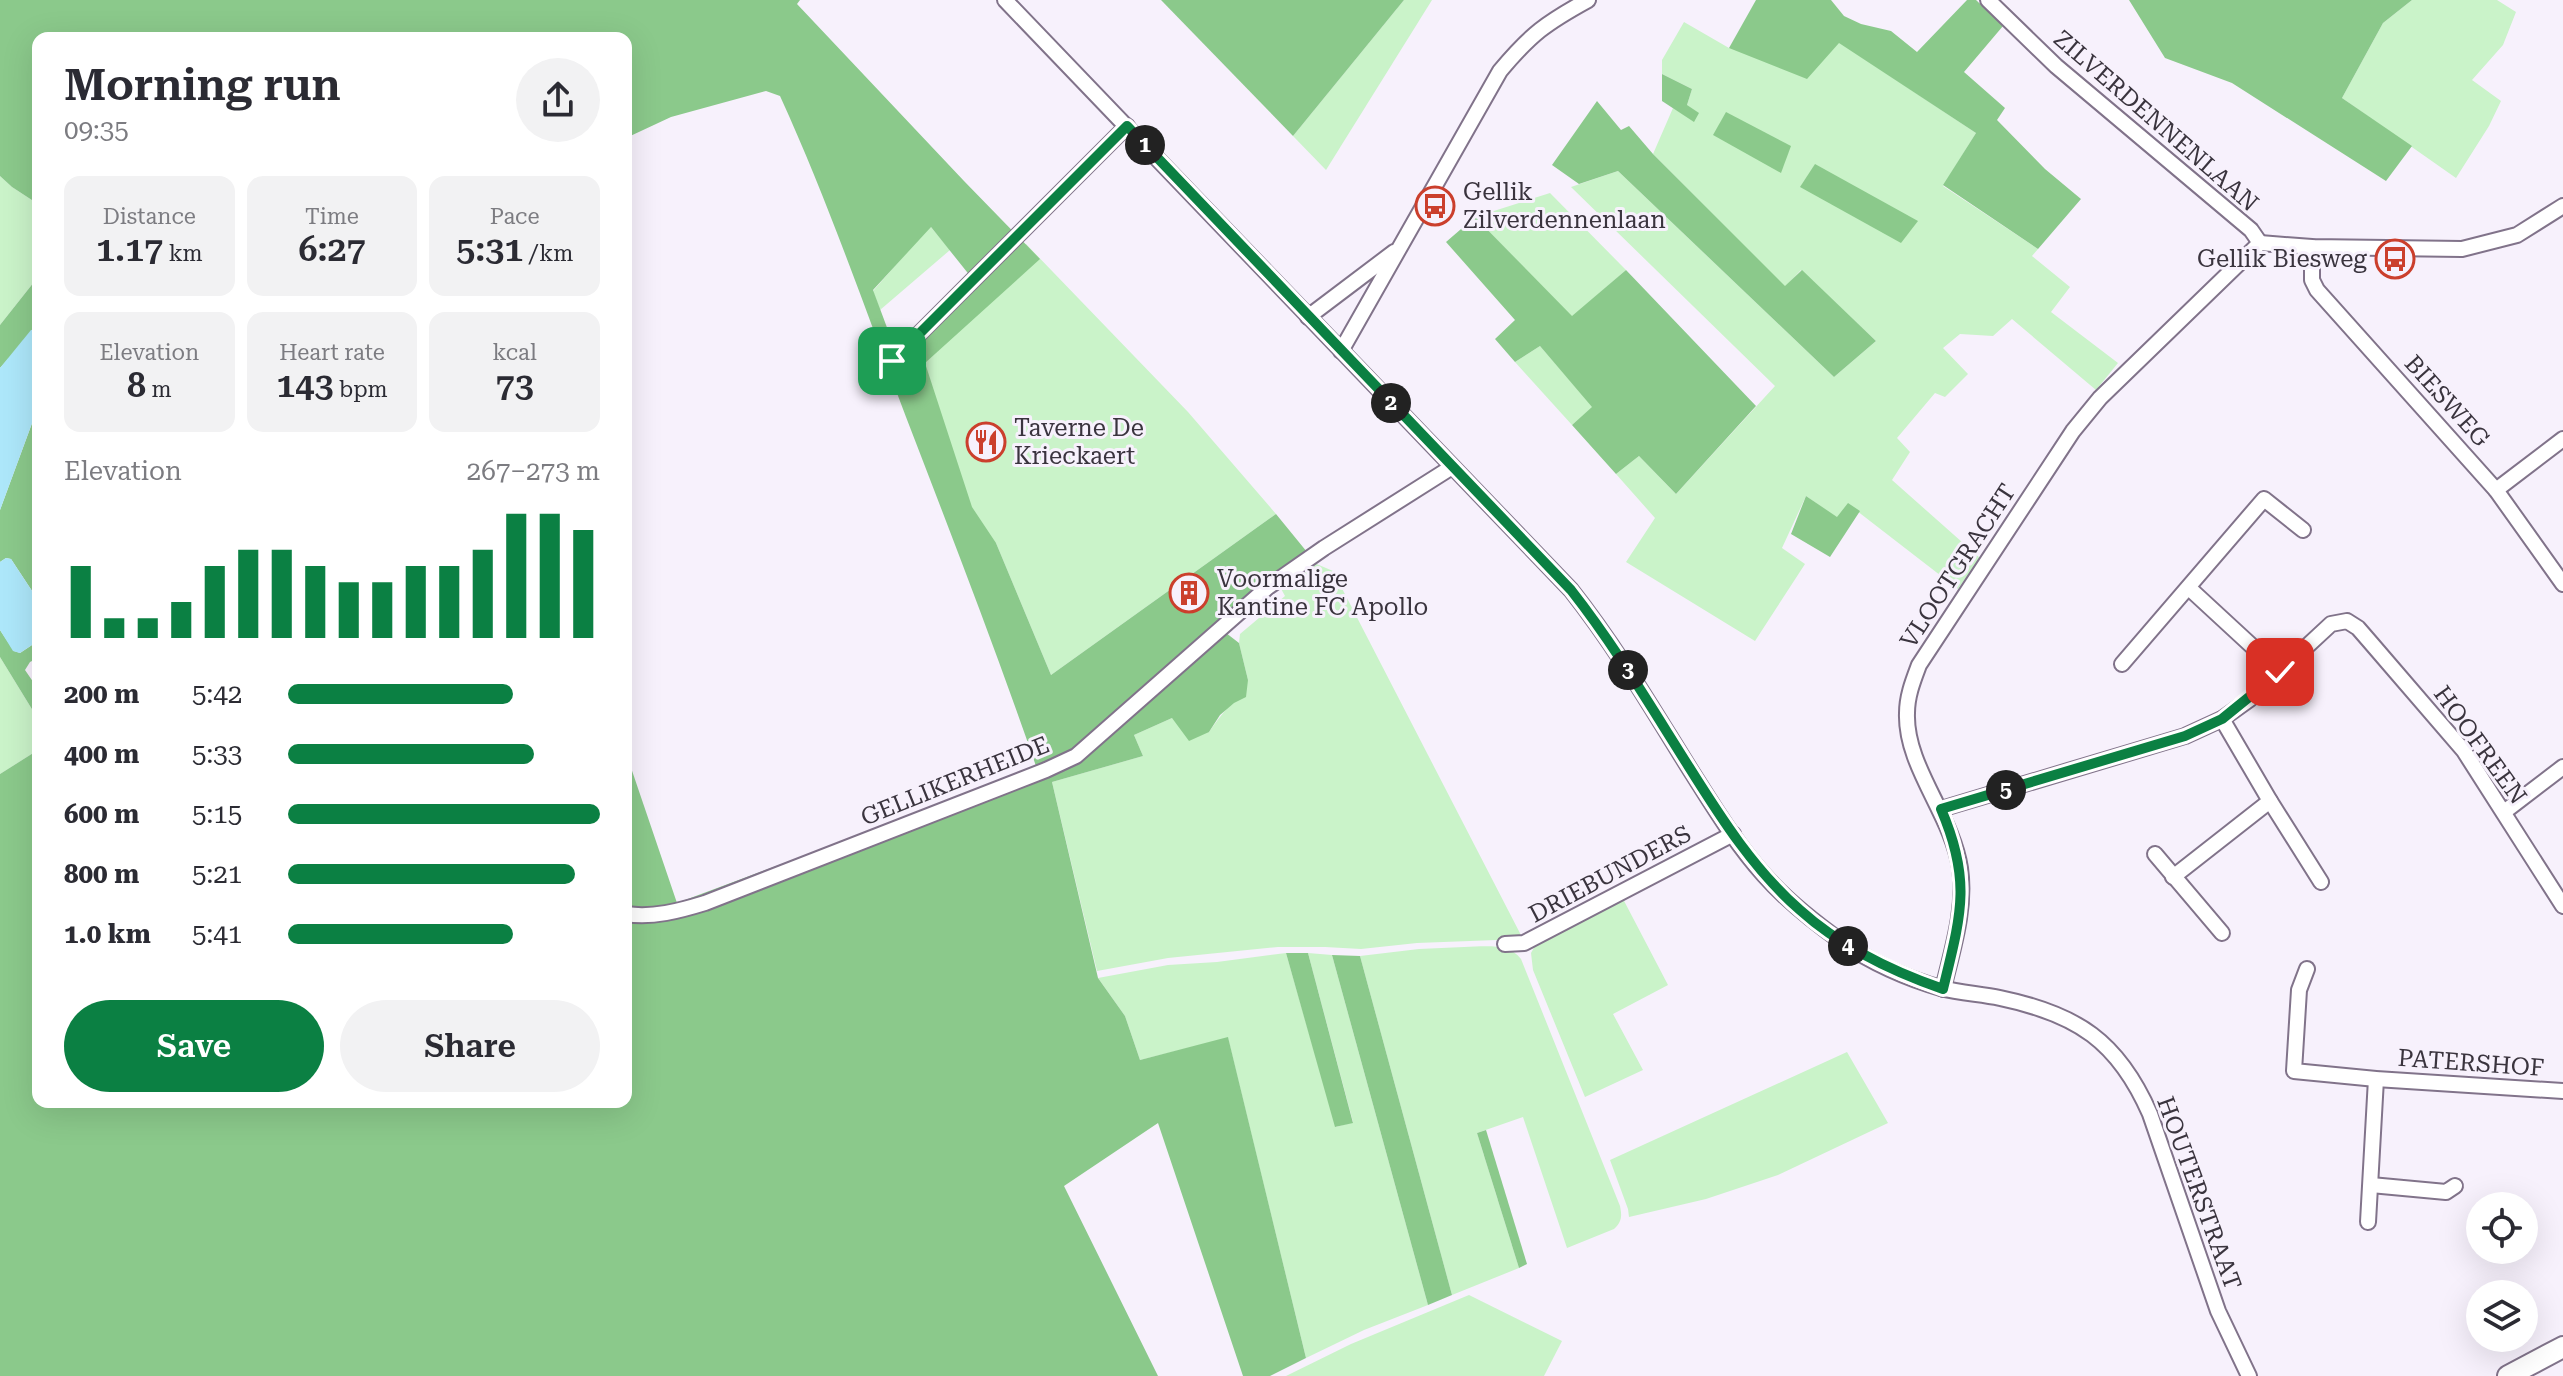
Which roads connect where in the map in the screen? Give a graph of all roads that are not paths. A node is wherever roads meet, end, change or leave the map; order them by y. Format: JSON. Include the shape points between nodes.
{"nodes":[{"id":1,"x":1005,"y":0,"type":"edge"},
{"id":2,"x":1588,"y":0,"type":"edge"},
{"id":3,"x":1988,"y":0,"type":"edge"},
{"id":4,"x":1127,"y":126,"type":"junction"},
{"id":5,"x":2563,"y":206,"type":"edge"},
{"id":6,"x":2260,"y":243,"type":"junction"},
{"id":7,"x":2312,"y":247,"type":"junction"},
{"id":8,"x":1397,"y":250,"type":"junction"},
{"id":9,"x":1308,"y":317,"type":"junction"},
{"id":10,"x":1341,"y":351,"type":"junction"},
{"id":11,"x":892,"y":361,"type":"dead end"},
{"id":12,"x":2563,"y":439,"type":"edge"},
{"id":13,"x":1452,"y":467,"type":"junction"},
{"id":14,"x":2496,"y":490,"type":"junction"},
{"id":15,"x":2303,"y":530,"type":"dead end"},
{"id":16,"x":2563,"y":584,"type":"edge"},
{"id":17,"x":2189,"y":588,"type":"junction"},
{"id":18,"x":2122,"y":664,"type":"dead end"},
{"id":19,"x":2280,"y":672,"type":"junction"},
{"id":20,"x":2222,"y":719,"type":"junction"},
{"id":21,"x":2563,"y":767,"type":"edge"},
{"id":22,"x":2270,"y":801,"type":"junction"},
{"id":23,"x":1941,"y":809,"type":"junction"},
{"id":24,"x":2504,"y":812,"type":"junction"},
{"id":25,"x":1733,"y":834,"type":"junction"},
{"id":26,"x":2155,"y":854,"type":"dead end"},
{"id":27,"x":2173,"y":877,"type":"junction"},
{"id":28,"x":2321,"y":882,"type":"dead end"},
{"id":29,"x":2563,"y":906,"type":"edge"},
{"id":30,"x":632,"y":915,"type":"edge"},
{"id":31,"x":2222,"y":933,"type":"dead end"},
{"id":32,"x":1505,"y":944,"type":"dead end"},
{"id":33,"x":2307,"y":969,"type":"dead end"},
{"id":34,"x":1943,"y":989,"type":"junction"},
{"id":35,"x":2376,"y":1079,"type":"junction"},
{"id":36,"x":2563,"y":1091,"type":"edge"},
{"id":37,"x":2371,"y":1185,"type":"junction"},
{"id":38,"x":2455,"y":1186,"type":"dead end"},
{"id":39,"x":2368,"y":1222,"type":"dead end"},
{"id":40,"x":2563,"y":1347,"type":"edge"},
{"id":41,"x":2249,"y":1376,"type":"edge"},
{"id":42,"x":2508,"y":1376,"type":"edge"}],
"edges":[{"from":1,"to":4,"type":"street","name":"HOUTERSTRAAT"},
{"from":2,"to":8,"type":"street","via":[[1550,20],[1500,71]]},
{"from":3,"to":6,"type":"street","name":"ZILVERDENNENLAAN"},
{"from":4,"to":9,"type":"street","name":"HOUTERSTRAAT"},
{"from":4,"to":11,"type":"street"},
{"from":5,"to":7,"type":"street","via":[[2517,235],[2462,249]]},
{"from":6,"to":7,"type":"street"},
{"from":6,"to":23,"type":"street","name":"VLOOTGRACHT","via":[[2100,398],[2073,431],[1919,665],[1910,692],[1908,728]]},
{"from":7,"to":14,"type":"street","name":"BIESWEG","via":[[2317,290]]},
{"from":8,"to":9,"type":"street"},
{"from":8,"to":10,"type":"street"},
{"from":9,"to":10,"type":"street","name":"HOUTERSTRAAT"},
{"from":10,"to":13,"type":"street","name":"HOUTERSTRAAT"},
{"from":12,"to":14,"type":"street"},
{"from":13,"to":25,"type":"street","name":"HOUTERSTRAAT","via":[[1594,619]]},
{"from":13,"to":30,"type":"street","name":"GELLIKERHEIDE","via":[[1268,587],[1076,756],[705,903],[676,912]]},
{"from":14,"to":16,"type":"street","name":"BIESWEG"},
{"from":15,"to":17,"type":"street","via":[[2264,499]]},
{"from":17,"to":18,"type":"street"},
{"from":17,"to":19,"type":"street"},
{"from":19,"to":20,"type":"street"},
{"from":19,"to":24,"type":"street","name":"HOOFREEN","via":[[2331,624],[2347,621],[2437,717]]},
{"from":20,"to":22,"type":"street"},
{"from":20,"to":23,"type":"street","via":[[2171,741]]},
{"from":21,"to":24,"type":"street"},
{"from":22,"to":27,"type":"street"},
{"from":22,"to":28,"type":"street"},
{"from":23,"to":34,"type":"street","name":"VLOOTGRACHT","via":[[1954,839],[1961,901]]},
{"from":24,"to":29,"type":"street","name":"HOOFREEN"},
{"from":25,"to":32,"type":"street","name":"DRIEBUNDERS","via":[[1524,943]]},
{"from":25,"to":34,"type":"street","name":"HOUTERSTRAAT","via":[[1764,875],[1835,937],[1887,967]]},
{"from":26,"to":27,"type":"street"},
{"from":27,"to":31,"type":"street"},
{"from":33,"to":35,"type":"street","name":"PATERSHOF","via":[[2299,990],[2294,1071]]},
{"from":34,"to":41,"type":"street","name":"HOUTERSTRAAT","via":[[2039,1007],[2104,1043],[2124,1067],[2150,1114],[2218,1311]]},
{"from":35,"to":36,"type":"street","name":"PATERSHOF"},
{"from":35,"to":37,"type":"street","name":"PATERSHOF"},
{"from":37,"to":38,"type":"street","via":[[2446,1192]]},
{"from":37,"to":39,"type":"street","name":"PATERSHOF"},
{"from":40,"to":42,"type":"street"}]}
